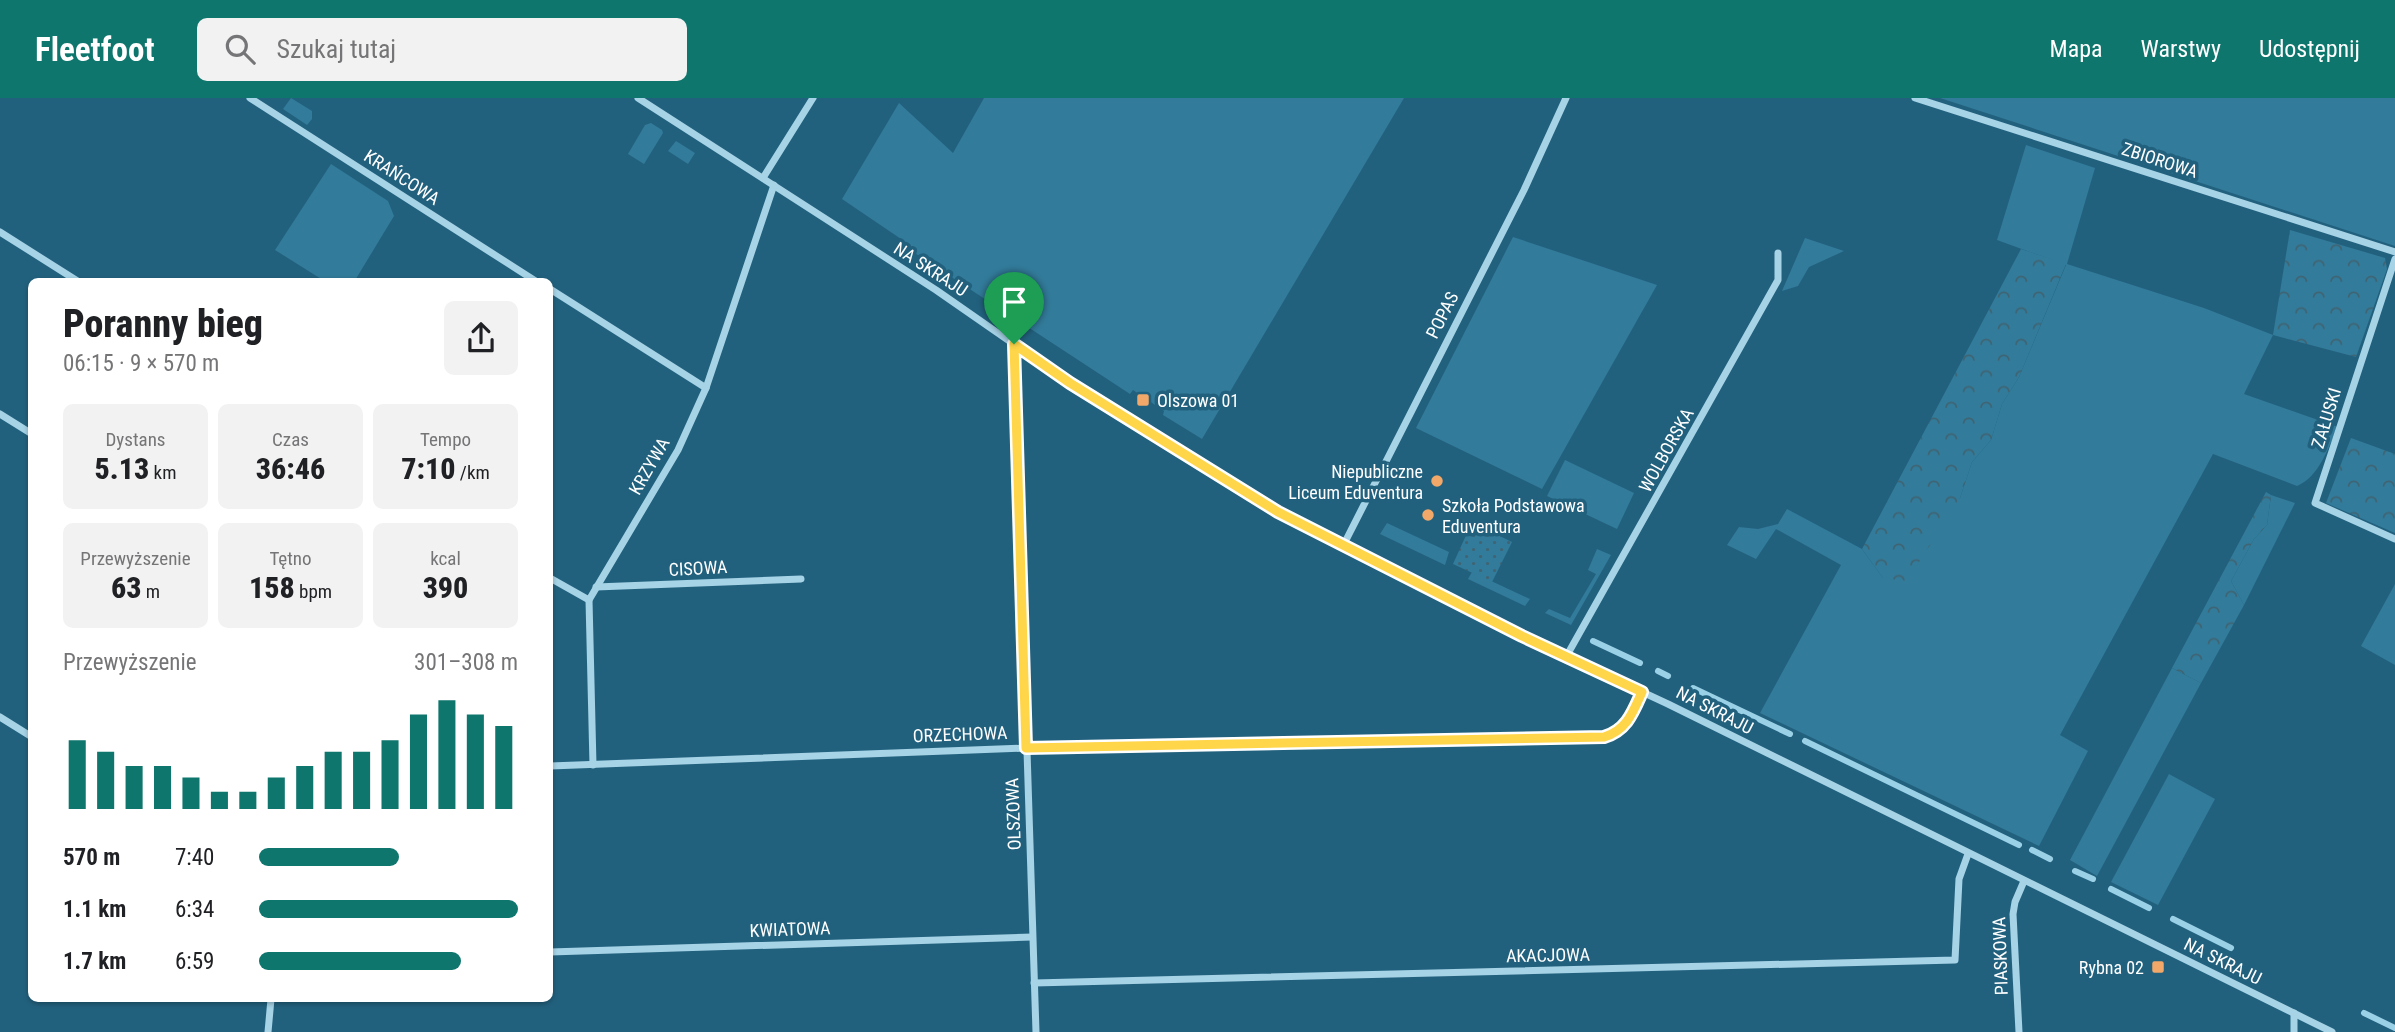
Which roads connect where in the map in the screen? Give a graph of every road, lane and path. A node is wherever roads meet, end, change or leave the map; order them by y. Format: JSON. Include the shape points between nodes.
{"nodes":[{"id":1,"x":250,"y":98,"type":"edge"},
{"id":2,"x":638,"y":98,"type":"edge"},
{"id":3,"x":813,"y":98,"type":"edge"},
{"id":4,"x":1566,"y":98,"type":"edge"},
{"id":5,"x":1915,"y":98,"type":"edge"},
{"id":6,"x":763,"y":178,"type":"junction"},
{"id":7,"x":774,"y":184,"type":"junction"},
{"id":8,"x":0,"y":232,"type":"edge"},
{"id":9,"x":2395,"y":252,"type":"edge"},
{"id":10,"x":1778,"y":253,"type":"dead end"},
{"id":11,"x":2395,"y":260,"type":"edge"},
{"id":12,"x":73,"y":278,"type":"edge"},
{"id":13,"x":531,"y":278,"type":"edge"},
{"id":14,"x":553,"y":291,"type":"edge"},
{"id":15,"x":1014,"y":344,"type":"junction"},
{"id":16,"x":706,"y":387,"type":"junction"},
{"id":17,"x":0,"y":414,"type":"edge"},
{"id":18,"x":28,"y":432,"type":"edge"},
{"id":19,"x":2395,"y":539,"type":"edge"},
{"id":20,"x":1342,"y":546,"type":"junction"},
{"id":21,"x":801,"y":579,"type":"dead end"},
{"id":22,"x":553,"y":580,"type":"edge"},
{"id":23,"x":596,"y":587,"type":"junction"},
{"id":24,"x":589,"y":600,"type":"junction"},
{"id":25,"x":1566,"y":657,"type":"junction"},
{"id":26,"x":1642,"y":692,"type":"junction"},
{"id":27,"x":0,"y":717,"type":"edge"},
{"id":28,"x":28,"y":734,"type":"edge"},
{"id":29,"x":1026,"y":748,"type":"junction"},
{"id":30,"x":593,"y":765,"type":"junction"},
{"id":31,"x":553,"y":766,"type":"edge"},
{"id":32,"x":1968,"y":854,"type":"junction"},
{"id":33,"x":2024,"y":881,"type":"junction"},
{"id":34,"x":1032,"y":937,"type":"junction"},
{"id":35,"x":553,"y":952,"type":"edge"},
{"id":36,"x":1034,"y":983,"type":"junction"},
{"id":37,"x":271,"y":1002,"type":"edge"},
{"id":38,"x":2294,"y":1013,"type":"junction"},
{"id":39,"x":268,"y":1032,"type":"edge"},
{"id":40,"x":1036,"y":1032,"type":"edge"},
{"id":41,"x":2019,"y":1032,"type":"edge"},
{"id":42,"x":2294,"y":1032,"type":"edge"},
{"id":43,"x":2332,"y":1032,"type":"edge"}],
"edges":[{"from":1,"to":13,"type":"street","name":"KRAŃCOWA"},
{"from":2,"to":6,"type":"street","name":"NA SKRAJU"},
{"from":3,"to":6,"type":"street"},
{"from":4,"to":20,"type":"street","name":"POPAS","via":[[1524,190]]},
{"from":5,"to":9,"type":"street","name":"ZBIOROWA"},
{"from":6,"to":7,"type":"street","name":"NA SKRAJU"},
{"from":7,"to":15,"type":"street","name":"NA SKRAJU"},
{"from":7,"to":16,"type":"street","name":"KRZYWA"},
{"from":8,"to":12,"type":"street"},
{"from":10,"to":25,"type":"street","name":"WOLBORSKA","via":[[1778,280]]},
{"from":11,"to":19,"type":"street","name":"ZAŁUSKI","via":[[2315,503]]},
{"from":14,"to":16,"type":"street"},
{"from":15,"to":20,"type":"street","name":"NA SKRAJU","via":[[1250,495]]},
{"from":15,"to":29,"type":"street","name":"OLSZOWA"},
{"from":16,"to":23,"type":"street","name":"KRZYWA","via":[[678,450]]},
{"from":17,"to":18,"type":"street"},
{"from":20,"to":25,"type":"street","name":"NA SKRAJU"},
{"from":21,"to":23,"type":"street","name":"CISOWA"},
{"from":22,"to":24,"type":"street"},
{"from":23,"to":24,"type":"street","name":"KRZYWA"},
{"from":24,"to":30,"type":"street","name":"KRZYWA"},
{"from":25,"to":26,"type":"street","name":"NA SKRAJU"},
{"from":26,"to":29,"type":"street","name":"ORZECHOWA","via":[[1623,727],[1604,737]]},
{"from":26,"to":32,"type":"street","name":"NA SKRAJU"},
{"from":27,"to":28,"type":"street"},
{"from":29,"to":30,"type":"street","name":"ORZECHOWA"},
{"from":29,"to":34,"type":"street","name":"OLSZOWA"},
{"from":30,"to":31,"type":"street","name":"ORZECHOWA"},
{"from":32,"to":33,"type":"street","name":"NA SKRAJU"},
{"from":32,"to":36,"type":"street","name":"AKACJOWA","via":[[1959,879],[1955,960]]},
{"from":33,"to":38,"type":"street","name":"NA SKRAJU"},
{"from":33,"to":41,"type":"street","name":"PIASKOWA","via":[[2013,914]]},
{"from":34,"to":35,"type":"street","name":"KWIATOWA"},
{"from":34,"to":36,"type":"street","name":"OLSZOWA"},
{"from":36,"to":40,"type":"street","name":"OLSZOWA"},
{"from":37,"to":39,"type":"street"},
{"from":38,"to":42,"type":"street"},
{"from":38,"to":43,"type":"street","name":"NA SKRAJU"}]}
